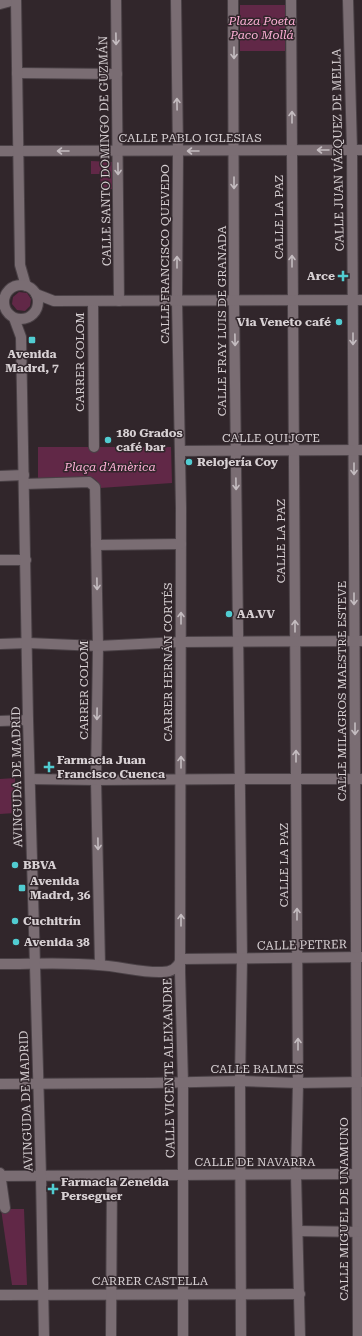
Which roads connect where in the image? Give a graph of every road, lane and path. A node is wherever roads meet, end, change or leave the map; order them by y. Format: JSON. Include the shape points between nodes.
{"nodes":[{"id":1,"x":16,"y":0,"type":"edge"},
{"id":2,"x":116,"y":0,"type":"edge"},
{"id":3,"x":176,"y":0,"type":"edge"},
{"id":4,"x":233,"y":0,"type":"edge"},
{"id":5,"x":291,"y":0,"type":"edge"},
{"id":6,"x":348,"y":0,"type":"edge"},
{"id":7,"x":0,"y":4,"type":"edge"},
{"id":8,"x":18,"y":72,"type":"junction"},
{"id":9,"x":117,"y":74,"type":"junction"},
{"id":10,"x":234,"y":150,"type":"junction"},
{"id":11,"x":292,"y":150,"type":"junction"},
{"id":12,"x":357,"y":150,"type":"edge"},
{"id":13,"x":19,"y":151,"type":"junction"},
{"id":14,"x":118,"y":151,"type":"junction"},
{"id":15,"x":178,"y":151,"type":"junction"},
{"id":16,"x":0,"y":152,"type":"edge"},
{"id":17,"x":20,"y":265,"type":"junction"},
{"id":18,"x":26,"y":286,"type":"junction"},
{"id":19,"x":14,"y":287,"type":"junction"},
{"id":20,"x":36,"y":294,"type":"junction"},
{"id":21,"x":3,"y":296,"type":"edge"},
{"id":22,"x":234,"y":300,"type":"junction"},
{"id":23,"x":293,"y":300,"type":"junction"},
{"id":24,"x":357,"y":300,"type":"edge"},
{"id":25,"x":54,"y":301,"type":"junction"},
{"id":26,"x":93,"y":301,"type":"junction"},
{"id":27,"x":119,"y":301,"type":"junction"},
{"id":28,"x":177,"y":301,"type":"junction"},
{"id":29,"x":2,"y":308,"type":"edge"},
{"id":30,"x":37,"y":308,"type":"junction"},
{"id":31,"x":14,"y":318,"type":"junction"},
{"id":32,"x":28,"y":318,"type":"junction"},
{"id":33,"x":21,"y":336,"type":"junction"},
{"id":34,"x":94,"y":447,"type":"dead end"},
{"id":35,"x":358,"y":450,"type":"edge"},
{"id":36,"x":180,"y":451,"type":"junction"},
{"id":37,"x":236,"y":451,"type":"junction"},
{"id":38,"x":294,"y":451,"type":"junction"},
{"id":39,"x":0,"y":476,"type":"edge"},
{"id":40,"x":24,"y":480,"type":"junction"},
{"id":41,"x":180,"y":508,"type":"joint"},
{"id":42,"x":180,"y":544,"type":"junction"},
{"id":43,"x":96,"y":545,"type":"junction"},
{"id":44,"x":0,"y":560,"type":"edge"},
{"id":45,"x":26,"y":560,"type":"junction"},
{"id":46,"x":238,"y":641,"type":"junction"},
{"id":47,"x":295,"y":641,"type":"junction"},
{"id":48,"x":358,"y":641,"type":"edge"},
{"id":49,"x":181,"y":642,"type":"junction"},
{"id":50,"x":28,"y":643,"type":"junction"},
{"id":51,"x":0,"y":644,"type":"edge"},
{"id":52,"x":98,"y":646,"type":"junction"},
{"id":53,"x":0,"y":720,"type":"edge"},
{"id":54,"x":28,"y":720,"type":"junction"},
{"id":55,"x":30,"y":779,"type":"junction"},
{"id":56,"x":240,"y":779,"type":"junction"},
{"id":57,"x":296,"y":779,"type":"junction"},
{"id":58,"x":358,"y":779,"type":"edge"},
{"id":59,"x":96,"y":780,"type":"junction"},
{"id":60,"x":181,"y":780,"type":"junction"},
{"id":61,"x":359,"y":957,"type":"edge"},
{"id":62,"x":242,"y":958,"type":"junction"},
{"id":63,"x":298,"y":958,"type":"junction"},
{"id":64,"x":181,"y":959,"type":"junction"},
{"id":65,"x":0,"y":964,"type":"edge"},
{"id":66,"x":34,"y":964,"type":"junction"},
{"id":67,"x":100,"y":965,"type":"junction"},
{"id":68,"x":240,"y":1081,"type":"junction"},
{"id":69,"x":359,"y":1082,"type":"edge"},
{"id":70,"x":183,"y":1083,"type":"junction"},
{"id":71,"x":298,"y":1083,"type":"junction"},
{"id":72,"x":0,"y":1084,"type":"edge"},
{"id":73,"x":38,"y":1084,"type":"junction"},
{"id":74,"x":360,"y":1174,"type":"edge"},
{"id":75,"x":0,"y":1175,"type":"edge"},
{"id":76,"x":241,"y":1175,"type":"junction"},
{"id":77,"x":296,"y":1175,"type":"junction"},
{"id":78,"x":41,"y":1176,"type":"junction"},
{"id":79,"x":112,"y":1176,"type":"junction"},
{"id":80,"x":183,"y":1176,"type":"junction"},
{"id":81,"x":5,"y":1208,"type":"dead end"},
{"id":82,"x":298,"y":1231,"type":"junction"},
{"id":83,"x":360,"y":1232,"type":"edge"},
{"id":84,"x":360,"y":1292,"type":"edge"},
{"id":85,"x":111,"y":1294,"type":"junction"},
{"id":86,"x":183,"y":1294,"type":"junction"},
{"id":87,"x":241,"y":1294,"type":"junction"},
{"id":88,"x":300,"y":1294,"type":"junction"},
{"id":89,"x":0,"y":1295,"type":"edge"},
{"id":90,"x":43,"y":1295,"type":"junction"},
{"id":91,"x":44,"y":1336,"type":"edge"},
{"id":92,"x":111,"y":1336,"type":"edge"},
{"id":93,"x":183,"y":1336,"type":"edge"},
{"id":94,"x":241,"y":1336,"type":"edge"},
{"id":95,"x":300,"y":1336,"type":"edge"},
{"id":96,"x":358,"y":1336,"type":"edge"}],
"edges":[{"from":1,"to":7,"type":"street"},
{"from":1,"to":8,"type":"street"},
{"from":2,"to":9,"type":"street","name":"CALLE SANTO DOMINGO DE GUZMÁN","one_way":true},
{"from":15,"to":3,"type":"street","name":"CALLE FRANCISCO QUEVEDO","one_way":true},
{"from":4,"to":10,"type":"street","name":"CALLE FRAY LUIS DE GRANADA","one_way":true},
{"from":11,"to":5,"type":"street","name":"CALLE LA PAZ","one_way":true},
{"from":6,"to":12,"type":"street","name":"CALLE JUAN VÁZQUEZ DE MELLA"},
{"from":8,"to":9,"type":"street"},
{"from":8,"to":13,"type":"street"},
{"from":9,"to":14,"type":"street","name":"CALLE SANTO DOMINGO DE GUZMÁN"},
{"from":10,"to":11,"type":"street","name":"CALLE PABLO IGLESIAS"},
{"from":10,"to":15,"type":"street","name":"CALLE PABLO IGLESIAS","one_way":true},
{"from":10,"to":22,"type":"street","name":"CALLE FRAY LUIS DE GRANADA","one_way":true},
{"from":12,"to":11,"type":"street","name":"CALLE PABLO IGLESIAS","one_way":true},
{"from":23,"to":11,"type":"street","name":"CALLE LA PAZ","one_way":true},
{"from":12,"to":24,"type":"street","name":"CALLE JUAN VÁZQUEZ DE MELLA"},
{"from":14,"to":13,"type":"street","name":"CALLE PABLO IGLESIAS","one_way":true},
{"from":13,"to":16,"type":"street","name":"CALLE PABLO IGLESIAS"},
{"from":13,"to":17,"type":"street"},
{"from":14,"to":15,"type":"street","name":"CALLE PABLO IGLESIAS"},
{"from":14,"to":27,"type":"street","name":"CALLE SANTO DOMINGO DE GUZMÁN","one_way":true},
{"from":28,"to":15,"type":"street","name":"CALLE FRANCISCO QUEVEDO","one_way":true},
{"from":17,"to":18,"type":"street"},
{"from":17,"to":19,"type":"street"},
{"from":18,"to":19,"type":"street"},
{"from":18,"to":20,"type":"street"},
{"from":19,"to":21,"type":"street"},
{"from":20,"to":25,"type":"street"},
{"from":20,"to":30,"type":"street"},
{"from":21,"to":29,"type":"street"},
{"from":22,"to":23,"type":"street"},
{"from":22,"to":28,"type":"street"},
{"from":22,"to":37,"type":"street","name":"CALLE FRAY LUIS DE GRANADA","one_way":true},
{"from":23,"to":24,"type":"street"},
{"from":23,"to":38,"type":"street","name":"CALLE LA PAZ"},
{"from":24,"to":35,"type":"street","name":"CALLE MILAGROS MAESTRE ESTEVE","one_way":true},
{"from":25,"to":26,"type":"street"},
{"from":25,"to":30,"type":"street"},
{"from":26,"to":27,"type":"street"},
{"from":26,"to":34,"type":"street","name":"CARRER COLOM"},
{"from":27,"to":28,"type":"street"},
{"from":28,"to":36,"type":"street","name":"CALLE FRANCISCO QUEVEDO"},
{"from":29,"to":31,"type":"street"},
{"from":30,"to":32,"type":"street"},
{"from":31,"to":32,"type":"street"},
{"from":31,"to":33,"type":"street","name":"AVINGUDA DE MADRID"},
{"from":32,"to":33,"type":"street","name":"AVINGUDA DE MADRID"},
{"from":33,"to":40,"type":"street","name":"AVINGUDA DE MADRID"},
{"from":35,"to":38,"type":"street","name":"CALLE QUIJOTE"},
{"from":35,"to":48,"type":"street","name":"CALLE MILAGROS MAESTRE ESTEVE","one_way":true},
{"from":36,"to":37,"type":"street","name":"CALLE QUIJOTE"},
{"from":36,"to":41,"type":"street","name":"CALLE FRANCISCO QUEVEDO"},
{"from":37,"to":38,"type":"street","name":"CALLE QUIJOTE"},
{"from":37,"to":46,"type":"street","name":"CALLE FRAY LUIS DE GRANADA","one_way":true},
{"from":47,"to":38,"type":"street","name":"CALLE LA PAZ","one_way":true},
{"from":39,"to":40,"type":"street"},
{"from":40,"to":43,"type":"street","name":"CARRER COLOM","via":[[89,482],[95,487]]},
{"from":40,"to":45,"type":"street","name":"AVINGUDA DE MADRID"},
{"from":41,"to":42,"type":"street","name":"CARRER HERNÁN CORTÉS"},
{"from":42,"to":43,"type":"street"},
{"from":49,"to":42,"type":"street","name":"CARRER HERNÁN CORTÉS","one_way":true},
{"from":43,"to":52,"type":"street","name":"CARRER COLOM","one_way":true},
{"from":44,"to":45,"type":"street"},
{"from":45,"to":50,"type":"street","name":"AVINGUDA DE MADRID"},
{"from":46,"to":47,"type":"street"},
{"from":46,"to":49,"type":"street"},
{"from":46,"to":56,"type":"street","name":"CALLE FRAY LUIS DE GRANADA"},
{"from":47,"to":48,"type":"street"},
{"from":57,"to":47,"type":"street","name":"CALLE LA PAZ","one_way":true},
{"from":48,"to":58,"type":"street","name":"CALLE MILAGROS MAESTRE ESTEVE","one_way":true},
{"from":49,"to":52,"type":"street"},
{"from":60,"to":49,"type":"street","name":"CARRER HERNÁN CORTÉS","one_way":true},
{"from":50,"to":51,"type":"street"},
{"from":50,"to":52,"type":"street"},
{"from":50,"to":54,"type":"street","name":"AVINGUDA DE MADRID"},
{"from":52,"to":59,"type":"street","name":"CARRER COLOM","one_way":true},
{"from":53,"to":54,"type":"street"},
{"from":54,"to":55,"type":"street","name":"AVINGUDA DE MADRID"},
{"from":55,"to":59,"type":"street"},
{"from":55,"to":66,"type":"street","name":"AVINGUDA DE MADRID"},
{"from":56,"to":57,"type":"street"},
{"from":56,"to":60,"type":"street"},
{"from":56,"to":62,"type":"street","name":"CALLE FRAY LUIS DE GRANADA"},
{"from":57,"to":58,"type":"street"},
{"from":63,"to":57,"type":"street","name":"CALLE LA PAZ","one_way":true},
{"from":58,"to":61,"type":"street","name":"CALLE MILAGROS MAESTRE ESTEVE"},
{"from":59,"to":60,"type":"street"},
{"from":59,"to":67,"type":"street","name":"CARRER COLOM","one_way":true},
{"from":64,"to":60,"type":"street","name":"CARRER HERNÁN CORTÉS","one_way":true},
{"from":61,"to":63,"type":"street","name":"CALLE PETRER"},
{"from":61,"to":69,"type":"street","name":"CALLE MILAGROS MAESTRE ESTEVE"},
{"from":62,"to":63,"type":"street","name":"CALLE PETRER"},
{"from":62,"to":64,"type":"street","name":"CALLE PETRER"},
{"from":62,"to":68,"type":"street","name":"CALLE FRAY LUIS DE GRANADA"},
{"from":71,"to":63,"type":"street","name":"CALLE LA PAZ","one_way":true},
{"from":64,"to":67,"type":"street","via":[[178,966],[162,972]]},
{"from":64,"to":70,"type":"street","name":"CALLE VICENTE ALEIXANDRE"},
{"from":65,"to":66,"type":"street"},
{"from":66,"to":67,"type":"street"},
{"from":66,"to":73,"type":"street","name":"AVINGUDA DE MADRID"},
{"from":68,"to":70,"type":"street","name":"CALLE BALMES"},
{"from":68,"to":71,"type":"street","name":"CALLE BALMES"},
{"from":68,"to":76,"type":"street","name":"CALLE FRAY LUIS DE GRANADA"},
{"from":69,"to":71,"type":"street","name":"CALLE BALMES"},
{"from":69,"to":74,"type":"street","name":"CALLE MIGUEL DE UNAMUNO"},
{"from":70,"to":73,"type":"street","name":"CALLE BALMES"},
{"from":70,"to":80,"type":"street","name":"CALLE VICENTE ALEIXANDRE"},
{"from":71,"to":77,"type":"street","name":"CALLE LA PAZ"},
{"from":72,"to":73,"type":"street","name":"CALLE BALMES"},
{"from":73,"to":78,"type":"street","name":"AVINGUDA DE MADRID"},
{"from":74,"to":77,"type":"street","name":"CALLE DE NAVARRA"},
{"from":74,"to":83,"type":"street","name":"CALLE MIGUEL DE UNAMUNO"},
{"from":75,"to":78,"type":"street","name":"CALLE DE NAVARRA"},
{"from":75,"to":81,"type":"street"},
{"from":76,"to":77,"type":"street","name":"CALLE DE NAVARRA"},
{"from":76,"to":80,"type":"street","name":"CALLE DE NAVARRA"},
{"from":76,"to":87,"type":"street","name":"CALLE FRAY LUIS DE GRANADA"},
{"from":77,"to":82,"type":"street","name":"CALLE LA PAZ"},
{"from":78,"to":79,"type":"street","name":"CALLE DE NAVARRA"},
{"from":78,"to":90,"type":"street","name":"AVINGUDA DE MADRID"},
{"from":79,"to":80,"type":"street","name":"CALLE DE NAVARRA"},
{"from":79,"to":85,"type":"street"},
{"from":80,"to":86,"type":"street","name":"CALLE VICENTE ALEIXANDRE"},
{"from":82,"to":83,"type":"street"},
{"from":82,"to":88,"type":"street","name":"CALLE LA PAZ"},
{"from":83,"to":84,"type":"street","name":"CALLE MIGUEL DE UNAMUNO"},
{"from":84,"to":96,"type":"street","name":"CALLE MIGUEL DE UNAMUNO"},
{"from":85,"to":86,"type":"street","name":"CARRER CASTELLA"},
{"from":85,"to":90,"type":"street","name":"CARRER CASTELLA"},
{"from":85,"to":92,"type":"street"},
{"from":86,"to":87,"type":"street","name":"CARRER CASTELLA"},
{"from":86,"to":93,"type":"street","name":"CALLE VICENTE ALEIXANDRE"},
{"from":87,"to":88,"type":"street","name":"CARRER CASTELLA"},
{"from":87,"to":94,"type":"street","name":"CALLE FRAY LUIS DE GRANADA"},
{"from":88,"to":95,"type":"street","name":"CALLE LA PAZ"},
{"from":89,"to":90,"type":"street","name":"CARRER CASTELLA"},
{"from":90,"to":91,"type":"street","name":"AVINGUDA DE MADRID"}]}
